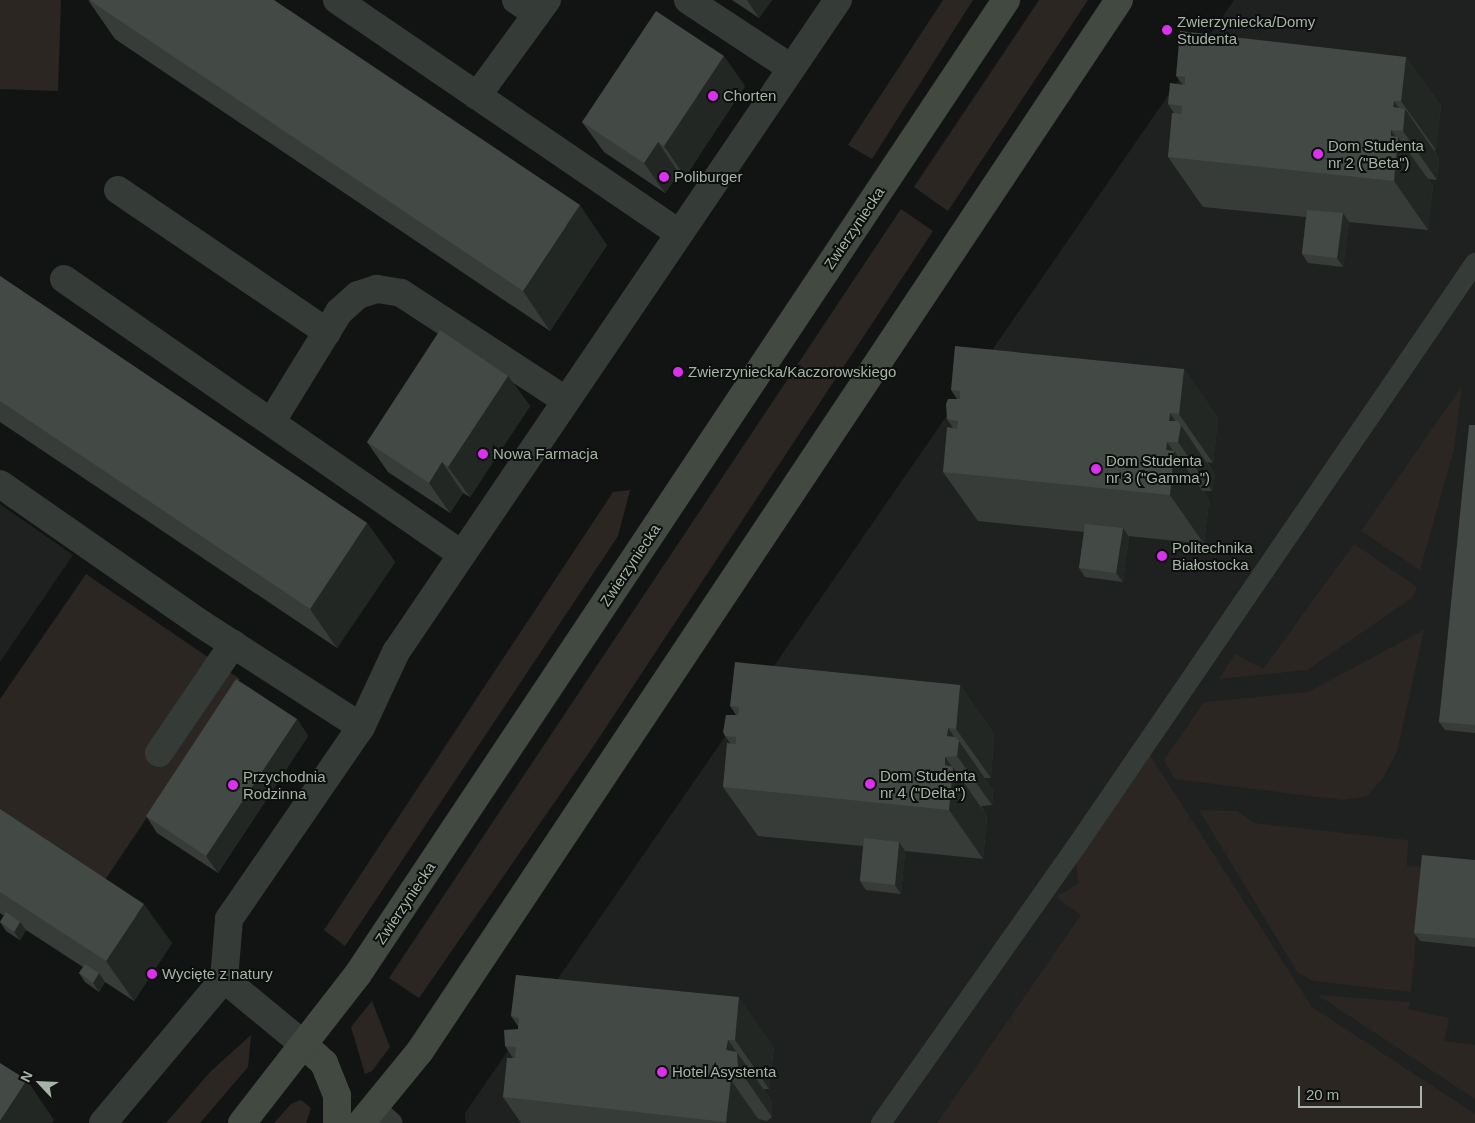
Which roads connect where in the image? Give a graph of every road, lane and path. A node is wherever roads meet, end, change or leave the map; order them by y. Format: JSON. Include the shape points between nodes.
{"nodes":[{"id":1,"x":338,"y":0,"type":"edge"},
{"id":2,"x":688,"y":0,"type":"edge"},
{"id":3,"x":838,"y":0,"type":"edge"},
{"id":4,"x":1006,"y":0,"type":"edge"},
{"id":5,"x":1119,"y":0,"type":"edge"},
{"id":6,"x":533,"y":5,"type":"edge"},
{"id":7,"x":790,"y":68,"type":"junction"},
{"id":8,"x":477,"y":96,"type":"junction"},
{"id":9,"x":118,"y":190,"type":"dead end"},
{"id":10,"x":678,"y":233,"type":"junction"},
{"id":11,"x":1475,"y":263,"type":"edge"},
{"id":12,"x":64,"y":279,"type":"dead end"},
{"id":13,"x":327,"y":332,"type":"junction"},
{"id":14,"x":565,"y":400,"type":"junction"},
{"id":15,"x":272,"y":421,"type":"junction"},
{"id":16,"x":0,"y":484,"type":"edge"},
{"id":17,"x":461,"y":554,"type":"junction"},
{"id":18,"x":233,"y":644,"type":"junction"},
{"id":19,"x":361,"y":727,"type":"junction"},
{"id":20,"x":159,"y":753,"type":"dead end"},
{"id":21,"x":224,"y":979,"type":"junction"},
{"id":22,"x":304,"y":1045,"type":"junction"},
{"id":23,"x":376,"y":1117,"type":"edge"},
{"id":24,"x":103,"y":1123,"type":"edge"},
{"id":25,"x":242,"y":1123,"type":"edge"},
{"id":26,"x":337,"y":1123,"type":"edge"},
{"id":27,"x":881,"y":1123,"type":"edge"}],
"edges":[{"from":1,"to":8,"type":"street"},
{"from":2,"to":7,"type":"street"},
{"from":3,"to":7,"type":"street"},
{"from":4,"to":22,"type":"main road","name":"Zwierzyniecka","via":[[358,974]]},
{"from":5,"to":23,"type":"main road"},
{"from":6,"to":8,"type":"street"},
{"from":7,"to":10,"type":"street"},
{"from":8,"to":10,"type":"street"},
{"from":9,"to":13,"type":"street"},
{"from":10,"to":14,"type":"street"},
{"from":11,"to":27,"type":"lane","via":[[1076,848]]},
{"from":12,"to":15,"type":"street"},
{"from":13,"to":14,"type":"street","via":[[339,312],[358,295],[377,289],[401,293]]},
{"from":13,"to":15,"type":"street"},
{"from":14,"to":17,"type":"street"},
{"from":15,"to":17,"type":"street"},
{"from":16,"to":18,"type":"street"},
{"from":17,"to":19,"type":"street","via":[[396,652]]},
{"from":18,"to":19,"type":"street"},
{"from":18,"to":20,"type":"street"},
{"from":19,"to":21,"type":"street","via":[[229,919]]},
{"from":21,"to":22,"type":"street"},
{"from":21,"to":24,"type":"street"},
{"from":22,"to":25,"type":"main road","name":"Zwierzyniecka"},
{"from":22,"to":26,"type":"main road","via":[[324,1063],[337,1096]]}]}
